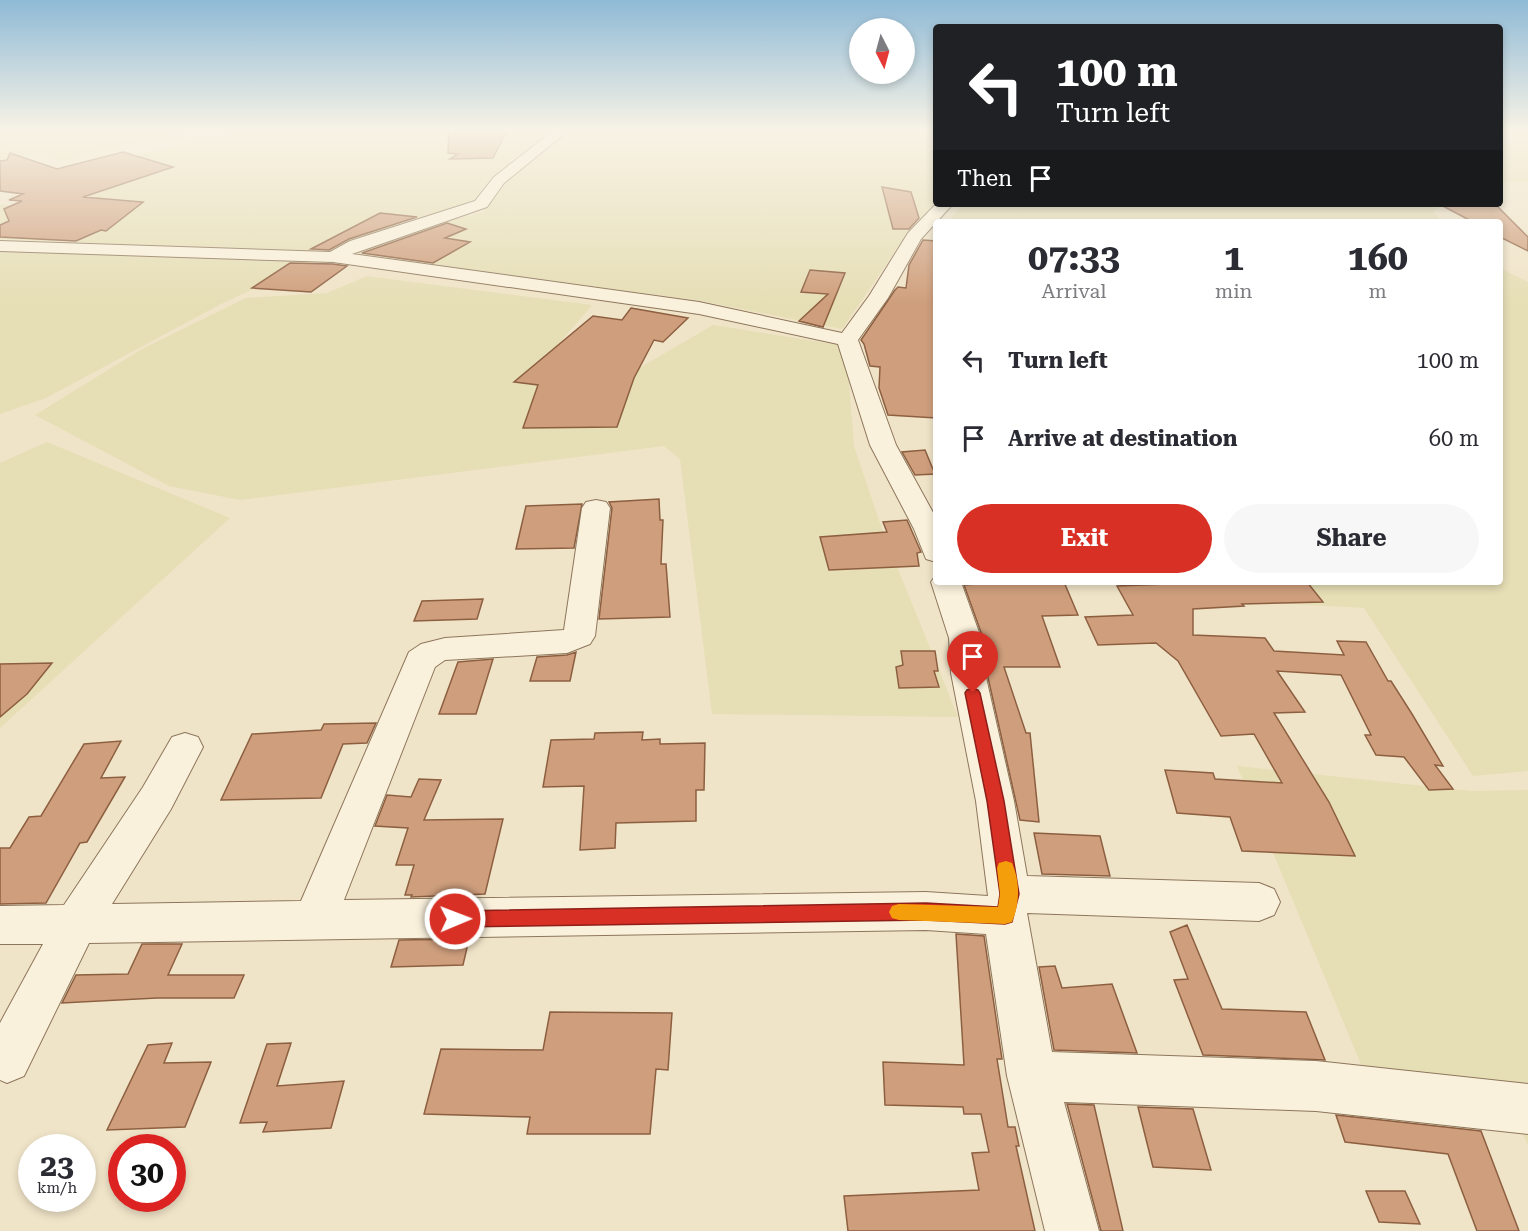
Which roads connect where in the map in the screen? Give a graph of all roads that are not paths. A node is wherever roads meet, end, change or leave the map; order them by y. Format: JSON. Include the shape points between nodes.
{"nodes":[{"id":1,"x":493,"y":187,"type":"edge"},
{"id":2,"x":942,"y":207,"type":"edge"},
{"id":3,"x":0,"y":246,"type":"edge"},
{"id":4,"x":333,"y":257,"type":"junction"},
{"id":5,"x":848,"y":340,"type":"junction"},
{"id":6,"x":596,"y":508,"type":"dead end"},
{"id":7,"x":933,"y":544,"type":"edge"},
{"id":8,"x":947,"y":585,"type":"edge"},
{"id":9,"x":185,"y":747,"type":"dead end"},
{"id":10,"x":1258,"y":902,"type":"dead end"},
{"id":11,"x":1007,"y":905,"type":"junction"},
{"id":12,"x":314,"y":921,"type":"junction"},
{"id":13,"x":76,"y":922,"type":"junction"},
{"id":14,"x":0,"y":925,"type":"edge"},
{"id":15,"x":7,"y":1059,"type":"dead end"},
{"id":16,"x":1032,"y":1076,"type":"junction"},
{"id":17,"x":1528,"y":1109,"type":"edge"},
{"id":18,"x":1072,"y":1231,"type":"edge"}],
"edges":[{"from":1,"to":4,"type":"street","via":[[481,204],[356,245]]},
{"from":2,"to":5,"type":"street","via":[[914,237]]},
{"from":3,"to":4,"type":"street"},
{"from":4,"to":5,"type":"street","via":[[699,308]]},
{"from":5,"to":7,"type":"street","via":[[883,445]]},
{"from":6,"to":12,"type":"street","via":[[579,636],[567,642],[445,649],[421,660]]},
{"from":8,"to":11,"type":"street","via":[[965,638],[968,673],[995,801]]},
{"from":9,"to":13,"type":"street","via":[[157,798]]},
{"from":10,"to":11,"type":"street"},
{"from":11,"to":12,"type":"street","via":[[926,911]]},
{"from":11,"to":16,"type":"street"},
{"from":12,"to":13,"type":"street"},
{"from":13,"to":14,"type":"street"},
{"from":13,"to":15,"type":"street"},
{"from":16,"to":17,"type":"street","via":[[1316,1086]]},
{"from":16,"to":18,"type":"street"}]}
